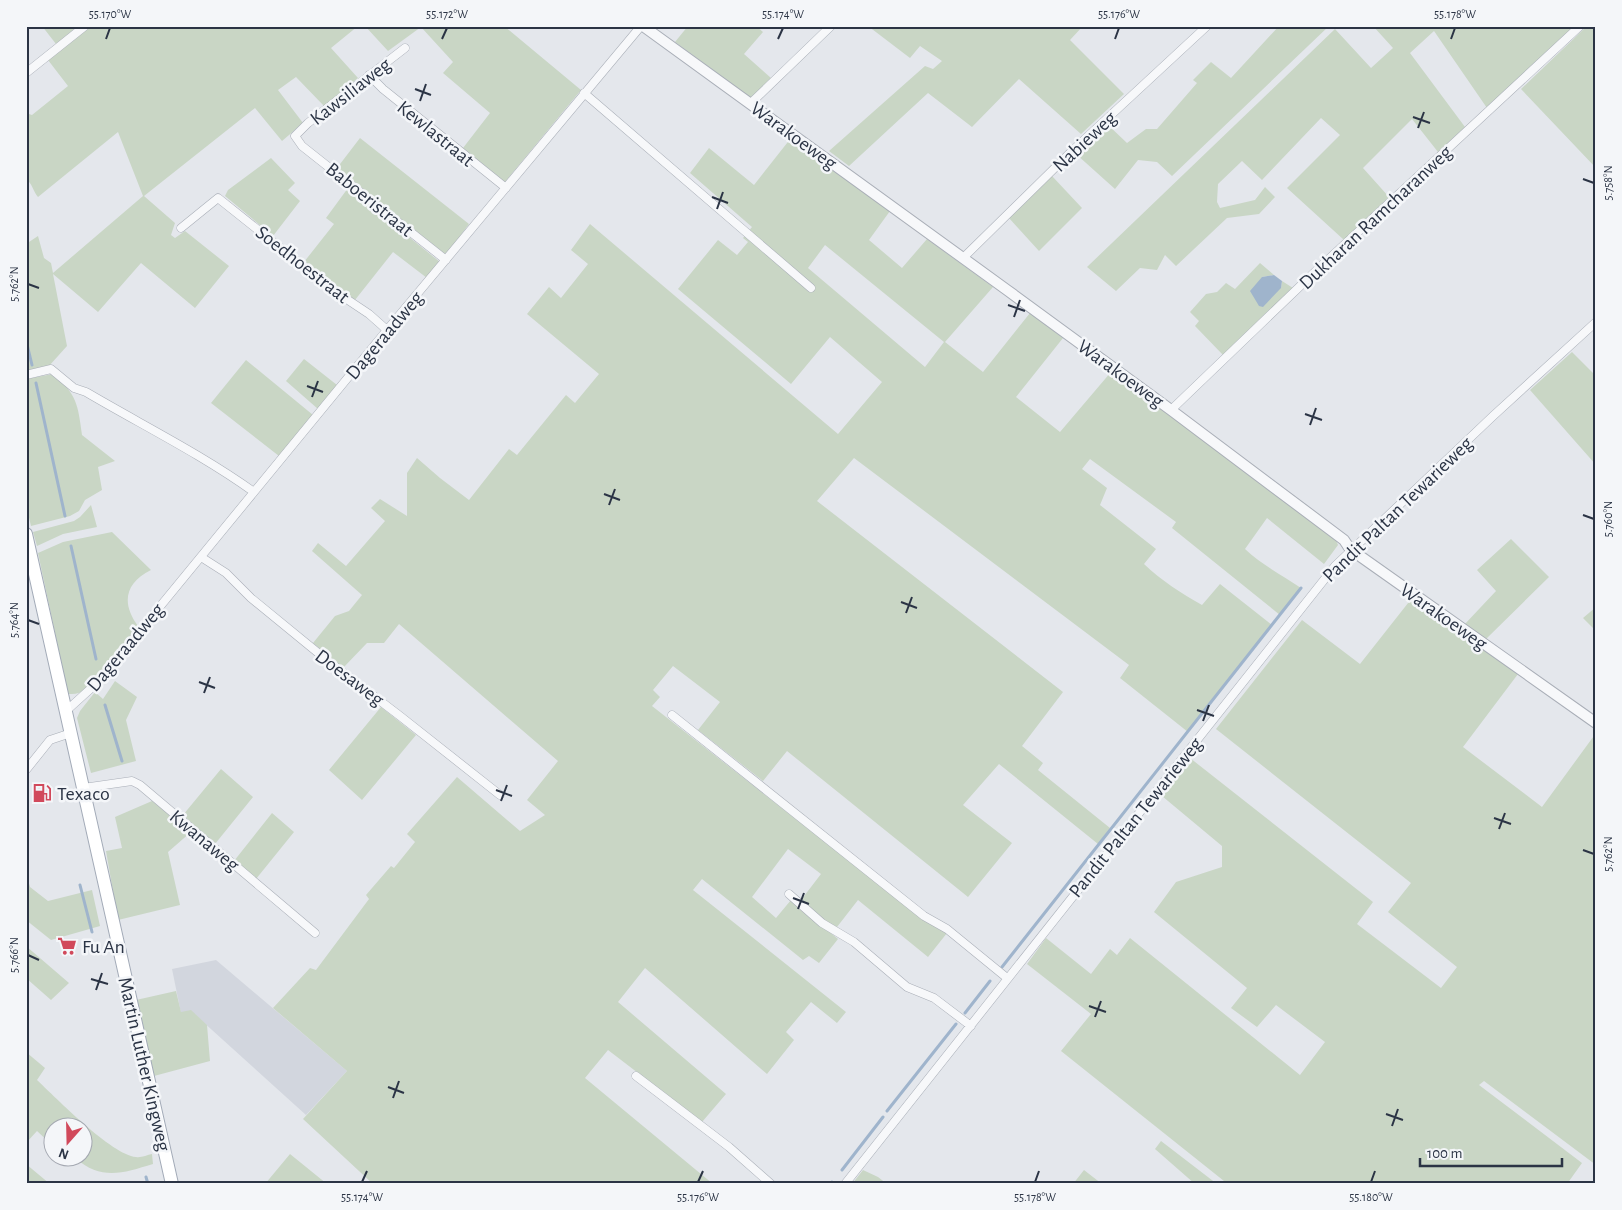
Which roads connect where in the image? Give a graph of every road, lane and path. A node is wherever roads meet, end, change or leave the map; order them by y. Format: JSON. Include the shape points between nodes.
{"nodes":[{"id":1,"x":85,"y":26,"type":"edge"},
{"id":2,"x":642,"y":26,"type":"edge"},
{"id":3,"x":831,"y":26,"type":"edge"},
{"id":4,"x":1207,"y":26,"type":"edge"},
{"id":5,"x":1580,"y":26,"type":"edge"},
{"id":6,"x":405,"y":48,"type":"dead end"},
{"id":7,"x":26,"y":73,"type":"edge"},
{"id":8,"x":369,"y":75,"type":"junction"},
{"id":9,"x":584,"y":93,"type":"junction"},
{"id":10,"x":751,"y":104,"type":"junction"},
{"id":11,"x":296,"y":136,"type":"joint"},
{"id":12,"x":506,"y":188,"type":"junction"},
{"id":13,"x":181,"y":228,"type":"dead end"},
{"id":14,"x":963,"y":258,"type":"junction"},
{"id":15,"x":446,"y":260,"type":"junction"},
{"id":16,"x":811,"y":288,"type":"dead end"},
{"id":17,"x":1596,"y":322,"type":"edge"},
{"id":18,"x":387,"y":330,"type":"junction"},
{"id":19,"x":26,"y":375,"type":"edge"},
{"id":20,"x":1171,"y":410,"type":"junction"},
{"id":21,"x":254,"y":492,"type":"junction"},
{"id":22,"x":26,"y":534,"type":"edge"},
{"id":23,"x":1350,"y":549,"type":"junction"},
{"id":24,"x":201,"y":557,"type":"junction"},
{"id":25,"x":66,"y":711,"type":"junction"},
{"id":26,"x":672,"y":715,"type":"dead end"},
{"id":27,"x":1596,"y":723,"type":"edge"},
{"id":28,"x":70,"y":733,"type":"junction"},
{"id":29,"x":26,"y":770,"type":"edge"},
{"id":30,"x":83,"y":788,"type":"junction"},
{"id":31,"x":500,"y":795,"type":"dead end"},
{"id":32,"x":789,"y":894,"type":"dead end"},
{"id":33,"x":315,"y":933,"type":"dead end"},
{"id":34,"x":1008,"y":978,"type":"junction"},
{"id":35,"x":971,"y":1026,"type":"junction"},
{"id":36,"x":636,"y":1076,"type":"dead end"},
{"id":37,"x":172,"y":1184,"type":"edge"},
{"id":38,"x":771,"y":1184,"type":"edge"},
{"id":39,"x":845,"y":1184,"type":"edge"}],
"edges":[{"from":1,"to":7,"type":"street"},
{"from":2,"to":9,"type":"street","name":"Dageraadweg"},
{"from":2,"to":10,"type":"street","name":"Warakoeweg"},
{"from":3,"to":10,"type":"street"},
{"from":4,"to":14,"type":"street","name":"Nabieweg"},
{"from":5,"to":20,"type":"street","name":"Dukharan Ramcharanweg"},
{"from":6,"to":8,"type":"street","name":"Kawsiliaweg"},
{"from":8,"to":11,"type":"street","name":"Kawsiliaweg"},
{"from":8,"to":12,"type":"street","name":"Kewlastraat","via":[[383,90]]},
{"from":9,"to":12,"type":"street","name":"Dageraadweg"},
{"from":9,"to":16,"type":"street"},
{"from":10,"to":14,"type":"street","name":"Warakoeweg"},
{"from":11,"to":15,"type":"street","name":"Baboeristraat","via":[[302,146]]},
{"from":12,"to":15,"type":"street","name":"Dageraadweg"},
{"from":13,"to":18,"type":"street","name":"Soedhoestraat","via":[[218,198]]},
{"from":14,"to":20,"type":"street","name":"Warakoeweg"},
{"from":15,"to":18,"type":"street","name":"Dageraadweg"},
{"from":17,"to":23,"type":"street","name":"Pandit Paltan Tewarieweg"},
{"from":18,"to":21,"type":"street","name":"Dageraadweg"},
{"from":19,"to":21,"type":"street","via":[[51,369],[74,388],[179,445]]},
{"from":20,"to":23,"type":"street","name":"Warakoeweg","via":[[1344,540]]},
{"from":21,"to":24,"type":"street","name":"Dageraadweg"},
{"from":22,"to":25,"type":"main road","name":"Martin Luther Kingweg"},
{"from":23,"to":27,"type":"street","name":"Warakoeweg"},
{"from":23,"to":34,"type":"street","name":"Pandit Paltan Tewarieweg"},
{"from":24,"to":25,"type":"street","name":"Dageraadweg","via":[[98,682]]},
{"from":24,"to":31,"type":"street","name":"Doesaweg","via":[[226,573],[282,624]]},
{"from":25,"to":28,"type":"main road","name":"Martin Luther Kingweg"},
{"from":26,"to":34,"type":"street","via":[[924,916],[947,929]]},
{"from":28,"to":29,"type":"street","via":[[50,740]]},
{"from":28,"to":30,"type":"main road","name":"Martin Luther Kingweg"},
{"from":30,"to":33,"type":"street","name":"Kwanaweg","via":[[132,781],[140,785]]},
{"from":30,"to":37,"type":"main road","name":"Martin Luther Kingweg"},
{"from":32,"to":35,"type":"street","via":[[822,924],[854,942],[907,987],[934,998]]},
{"from":34,"to":35,"type":"street","name":"Pandit Paltan Tewarieweg"},
{"from":35,"to":39,"type":"street","name":"Pandit Paltan Tewarieweg"},
{"from":36,"to":38,"type":"street","via":[[729,1146]]}]}
